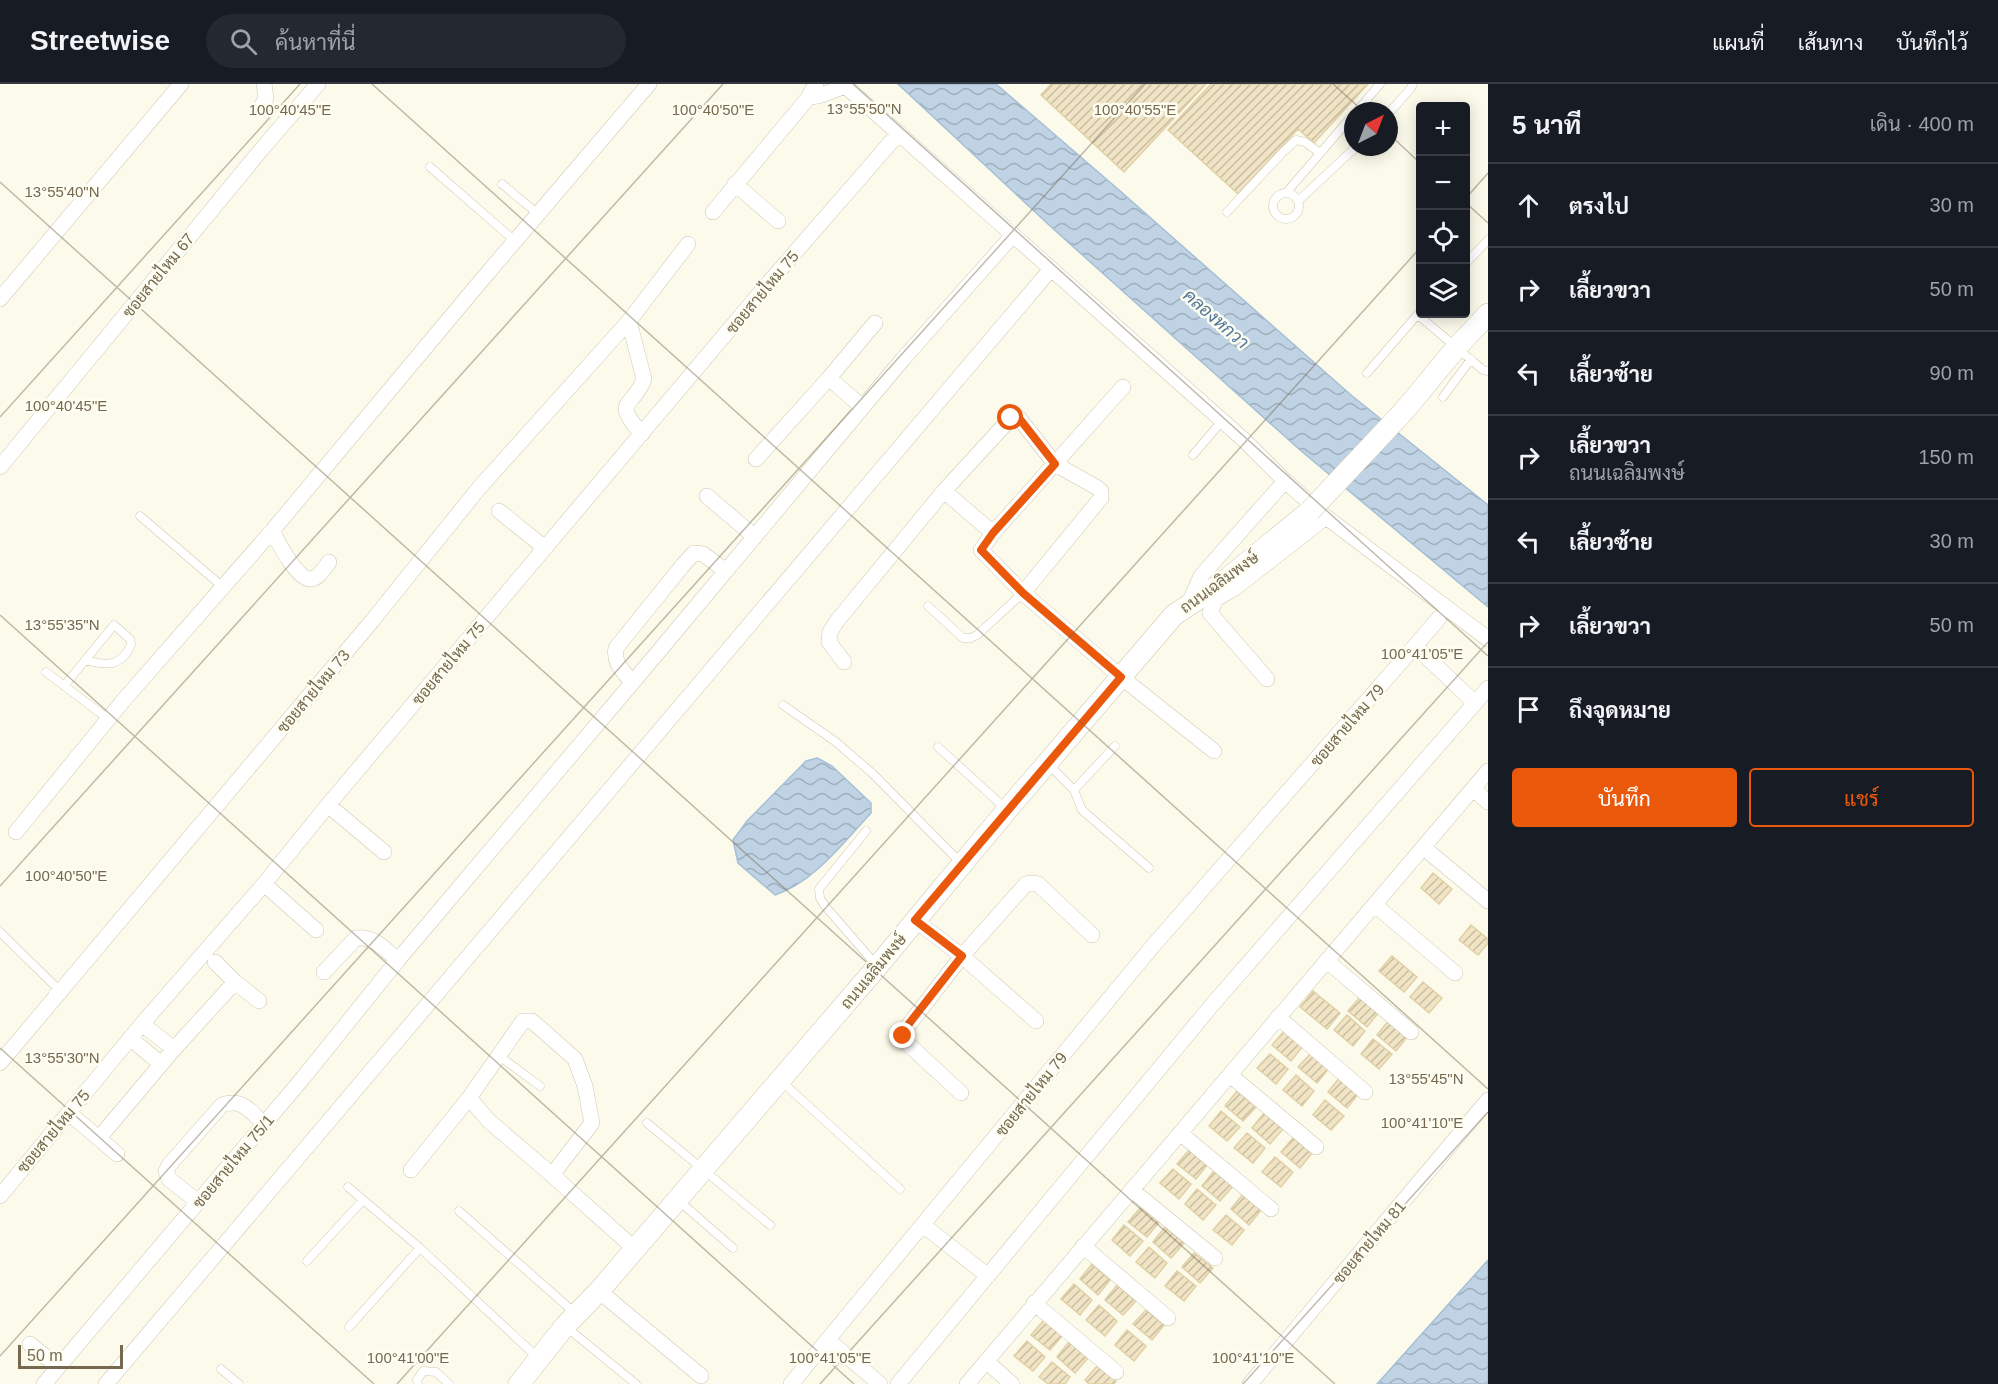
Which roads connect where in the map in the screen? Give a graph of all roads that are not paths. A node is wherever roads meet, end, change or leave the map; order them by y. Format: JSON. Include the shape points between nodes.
{"nodes":[{"id":1,"x":182,"y":84,"type":"edge"},
{"id":2,"x":264,"y":84,"type":"edge"},
{"id":3,"x":318,"y":84,"type":"edge"},
{"id":4,"x":649,"y":84,"type":"edge"},
{"id":5,"x":816,"y":84,"type":"edge"},
{"id":6,"x":1380,"y":84,"type":"edge"},
{"id":7,"x":1413,"y":84,"type":"edge"},
{"id":8,"x":844,"y":85,"type":"edge"},
{"id":9,"x":808,"y":98,"type":"junction"},
{"id":10,"x":1365,"y":102,"type":"edge"},
{"id":11,"x":1398,"y":103,"type":"edge"},
{"id":12,"x":260,"y":109,"type":"dead end"},
{"id":13,"x":1344,"y":125,"type":"edge"},
{"id":14,"x":898,"y":133,"type":"junction"},
{"id":15,"x":1320,"y":153,"type":"junction"},
{"id":16,"x":1346,"y":156,"type":"edge"},
{"id":17,"x":430,"y":167,"type":"dead end"},
{"id":18,"x":502,"y":184,"type":"dead end"},
{"id":19,"x":735,"y":184,"type":"junction"},
{"id":20,"x":1286,"y":193,"type":"junction"},
{"id":21,"x":1298,"y":201,"type":"junction"},
{"id":22,"x":713,"y":212,"type":"dead end"},
{"id":23,"x":1227,"y":212,"type":"dead end"},
{"id":24,"x":538,"y":214,"type":"junction"},
{"id":25,"x":778,"y":221,"type":"dead end"},
{"id":26,"x":1013,"y":235,"type":"junction"},
{"id":27,"x":1488,"y":240,"type":"edge"},
{"id":28,"x":515,"y":241,"type":"junction"},
{"id":29,"x":688,"y":244,"type":"dead end"},
{"id":30,"x":1470,"y":259,"type":"edge"},
{"id":31,"x":1051,"y":269,"type":"junction"},
{"id":32,"x":0,"y":299,"type":"edge"},
{"id":33,"x":1488,"y":314,"type":"edge"},
{"id":34,"x":1416,"y":317,"type":"edge"},
{"id":35,"x":1424,"y":318,"type":"edge"},
{"id":36,"x":629,"y":321,"type":"junction"},
{"id":37,"x":875,"y":322,"type":"dead end"},
{"id":38,"x":1464,"y":353,"type":"junction"},
{"id":39,"x":1488,"y":370,"type":"edge"},
{"id":40,"x":1367,"y":373,"type":"dead end"},
{"id":41,"x":829,"y":378,"type":"junction"},
{"id":42,"x":1123,"y":387,"type":"dead end"},
{"id":43,"x":1443,"y":396,"type":"dead end"},
{"id":44,"x":862,"y":407,"type":"junction"},
{"id":45,"x":1222,"y":421,"type":"junction"},
{"id":46,"x":642,"y":434,"type":"junction"},
{"id":47,"x":1193,"y":455,"type":"dead end"},
{"id":48,"x":756,"y":459,"type":"dead end"},
{"id":49,"x":1055,"y":464,"type":"junction"},
{"id":50,"x":0,"y":467,"type":"edge"},
{"id":51,"x":1286,"y":481,"type":"junction"},
{"id":52,"x":944,"y":491,"type":"junction"},
{"id":53,"x":707,"y":496,"type":"dead end"},
{"id":54,"x":498,"y":511,"type":"dead end"},
{"id":55,"x":1318,"y":514,"type":"junction"},
{"id":56,"x":140,"y":516,"type":"dead end"},
{"id":57,"x":272,"y":531,"type":"junction"},
{"id":58,"x":993,"y":533,"type":"junction"},
{"id":59,"x":755,"y":537,"type":"junction"},
{"id":60,"x":545,"y":548,"type":"junction"},
{"id":61,"x":329,"y":562,"type":"dead end"},
{"id":62,"x":726,"y":571,"type":"junction"},
{"id":63,"x":223,"y":587,"type":"junction"},
{"id":64,"x":1023,"y":593,"type":"junction"},
{"id":65,"x":1216,"y":599,"type":"junction"},
{"id":66,"x":928,"y":606,"type":"dead end"},
{"id":67,"x":1181,"y":610,"type":"junction"},
{"id":68,"x":1438,"y":618,"type":"dead end"},
{"id":69,"x":1488,"y":639,"type":"edge"},
{"id":70,"x":1415,"y":646,"type":"junction"},
{"id":71,"x":85,"y":660,"type":"junction"},
{"id":72,"x":844,"y":662,"type":"dead end"},
{"id":73,"x":46,"y":672,"type":"dead end"},
{"id":74,"x":1121,"y":677,"type":"junction"},
{"id":75,"x":1267,"y":679,"type":"dead end"},
{"id":76,"x":632,"y":682,"type":"junction"},
{"id":77,"x":64,"y":686,"type":"junction"},
{"id":78,"x":1488,"y":688,"type":"edge"},
{"id":79,"x":1475,"y":703,"type":"junction"},
{"id":80,"x":783,"y":705,"type":"dead end"},
{"id":81,"x":108,"y":719,"type":"junction"},
{"id":82,"x":1115,"y":746,"type":"dead end"},
{"id":83,"x":938,"y":747,"type":"dead end"},
{"id":84,"x":1214,"y":751,"type":"dead end"},
{"id":85,"x":1048,"y":764,"type":"junction"},
{"id":86,"x":1488,"y":771,"type":"edge"},
{"id":87,"x":1473,"y":789,"type":"junction"},
{"id":88,"x":1074,"y":790,"type":"junction"},
{"id":89,"x":1488,"y":802,"type":"edge"},
{"id":90,"x":328,"y":805,"type":"junction"},
{"id":91,"x":1007,"y":810,"type":"junction"},
{"id":92,"x":866,"y":831,"type":"dead end"},
{"id":93,"x":15,"y":832,"type":"dead end"},
{"id":94,"x":1424,"y":848,"type":"junction"},
{"id":95,"x":384,"y":852,"type":"dead end"},
{"id":96,"x":962,"y":864,"type":"junction"},
{"id":97,"x":1149,"y":868,"type":"dead end"},
{"id":98,"x":264,"y":884,"type":"junction"},
{"id":99,"x":1488,"y":901,"type":"edge"},
{"id":100,"x":1375,"y":905,"type":"junction"},
{"id":101,"x":915,"y":920,"type":"junction"},
{"id":102,"x":316,"y":930,"type":"dead end"},
{"id":103,"x":0,"y":932,"type":"edge"},
{"id":104,"x":1092,"y":935,"type":"dead end"},
{"id":105,"x":962,"y":956,"type":"junction"},
{"id":106,"x":398,"y":960,"type":"junction"},
{"id":107,"x":1328,"y":961,"type":"junction"},
{"id":108,"x":215,"y":962,"type":"dead end"},
{"id":109,"x":877,"y":967,"type":"junction"},
{"id":110,"x":324,"y":972,"type":"dead end"},
{"id":111,"x":1455,"y":973,"type":"dead end"},
{"id":112,"x":235,"y":982,"type":"junction"},
{"id":113,"x":58,"y":991,"type":"junction"},
{"id":114,"x":259,"y":1001,"type":"dead end"},
{"id":115,"x":1278,"y":1017,"type":"junction"},
{"id":116,"x":1036,"y":1021,"type":"dead end"},
{"id":117,"x":142,"y":1024,"type":"junction"},
{"id":118,"x":1411,"y":1032,"type":"dead end"},
{"id":119,"x":130,"y":1038,"type":"junction"},
{"id":120,"x":174,"y":1049,"type":"junction"},
{"id":121,"x":498,"y":1055,"type":"junction"},
{"id":122,"x":0,"y":1056,"type":"edge"},
{"id":123,"x":0,"y":1063,"type":"edge"},
{"id":124,"x":162,"y":1064,"type":"junction"},
{"id":125,"x":1230,"y":1075,"type":"junction"},
{"id":126,"x":780,"y":1080,"type":"junction"},
{"id":127,"x":540,"y":1086,"type":"dead end"},
{"id":128,"x":1365,"y":1092,"type":"dead end"},
{"id":129,"x":961,"y":1093,"type":"dead end"},
{"id":130,"x":469,"y":1098,"type":"junction"},
{"id":131,"x":1488,"y":1100,"type":"edge"},
{"id":132,"x":69,"y":1113,"type":"junction"},
{"id":133,"x":647,"y":1123,"type":"dead end"},
{"id":134,"x":264,"y":1124,"type":"junction"},
{"id":135,"x":1180,"y":1133,"type":"junction"},
{"id":136,"x":99,"y":1138,"type":"junction"},
{"id":137,"x":1316,"y":1147,"type":"dead end"},
{"id":138,"x":117,"y":1154,"type":"dead end"},
{"id":139,"x":411,"y":1170,"type":"dead end"},
{"id":140,"x":702,"y":1170,"type":"junction"},
{"id":141,"x":552,"y":1174,"type":"junction"},
{"id":142,"x":348,"y":1187,"type":"dead end"},
{"id":143,"x":900,"y":1189,"type":"dead end"},
{"id":144,"x":1132,"y":1190,"type":"junction"},
{"id":145,"x":0,"y":1196,"type":"edge"},
{"id":146,"x":677,"y":1199,"type":"junction"},
{"id":147,"x":363,"y":1200,"type":"junction"},
{"id":148,"x":198,"y":1202,"type":"junction"},
{"id":149,"x":1271,"y":1209,"type":"dead end"},
{"id":150,"x":459,"y":1211,"type":"dead end"},
{"id":151,"x":770,"y":1225,"type":"dead end"},
{"id":152,"x":923,"y":1226,"type":"junction"},
{"id":153,"x":1083,"y":1246,"type":"junction"},
{"id":154,"x":420,"y":1248,"type":"junction"},
{"id":155,"x":733,"y":1248,"type":"dead end"},
{"id":156,"x":635,"y":1249,"type":"junction"},
{"id":157,"x":1215,"y":1258,"type":"dead end"},
{"id":158,"x":307,"y":1261,"type":"dead end"},
{"id":159,"x":988,"y":1276,"type":"junction"},
{"id":160,"x":598,"y":1291,"type":"junction"},
{"id":161,"x":1034,"y":1303,"type":"junction"},
{"id":162,"x":1168,"y":1318,"type":"dead end"},
{"id":163,"x":571,"y":1320,"type":"junction"},
{"id":164,"x":348,"y":1327,"type":"dead end"},
{"id":165,"x":828,"y":1340,"type":"junction"},
{"id":166,"x":30,"y":1344,"type":"dead end"},
{"id":167,"x":539,"y":1359,"type":"junction"},
{"id":168,"x":986,"y":1361,"type":"junction"},
{"id":169,"x":58,"y":1367,"type":"junction"},
{"id":170,"x":221,"y":1369,"type":"dead end"},
{"id":171,"x":1116,"y":1372,"type":"dead end"},
{"id":172,"x":701,"y":1376,"type":"dead end"},
{"id":173,"x":44,"y":1384,"type":"edge"},
{"id":174,"x":106,"y":1384,"type":"edge"},
{"id":175,"x":239,"y":1384,"type":"edge"},
{"id":176,"x":418,"y":1384,"type":"edge"},
{"id":177,"x":450,"y":1384,"type":"edge"},
{"id":178,"x":519,"y":1384,"type":"edge"},
{"id":179,"x":636,"y":1384,"type":"edge"},
{"id":180,"x":791,"y":1384,"type":"edge"},
{"id":181,"x":879,"y":1384,"type":"edge"},
{"id":182,"x":898,"y":1384,"type":"edge"},
{"id":183,"x":967,"y":1384,"type":"edge"},
{"id":184,"x":1012,"y":1384,"type":"edge"},
{"id":185,"x":1250,"y":1384,"type":"edge"}],
"edges":[{"from":1,"to":32,"type":"street"},
{"from":2,"to":12,"type":"street","via":[[266,98]]},
{"from":3,"to":50,"type":"street","name":"ซอยสายไหม 67"},
{"from":4,"to":24,"type":"street"},
{"from":5,"to":9,"type":"street"},
{"from":6,"to":10,"type":"lane"},
{"from":7,"to":11,"type":"lane"},
{"from":8,"to":9,"type":"street"},
{"from":8,"to":14,"type":"street"},
{"from":9,"to":19,"type":"street"},
{"from":13,"to":15,"type":"lane"},
{"from":14,"to":26,"type":"street"},
{"from":14,"to":46,"type":"street","name":"ซอยสายไหม 75"},
{"from":15,"to":20,"type":"lane"},
{"from":15,"to":23,"type":"lane","via":[[1296,140]]},
{"from":16,"to":21,"type":"lane"},
{"from":17,"to":28,"type":"lane"},
{"from":18,"to":24,"type":"lane"},
{"from":19,"to":22,"type":"street"},
{"from":19,"to":25,"type":"street"},
{"from":20,"to":21,"type":"lane"},
{"from":20,"to":21,"type":"lane","via":[[1274,200],[1276,214],[1290,218],[1298,211]]},
{"from":24,"to":28,"type":"street"},
{"from":26,"to":31,"type":"street"},
{"from":26,"to":44,"type":"street","name":"ซอยสายไหม 75/1"},
{"from":27,"to":30,"type":"lane"},
{"from":28,"to":57,"type":"street"},
{"from":29,"to":36,"type":"street","name":"ซอยสายไหม 73"},
{"from":31,"to":45,"type":"street"},
{"from":31,"to":174,"type":"street"},
{"from":33,"to":38,"type":"main road","name":"ถนนเฉลิมพงษ์"},
{"from":34,"to":40,"type":"lane"},
{"from":35,"to":38,"type":"lane"},
{"from":36,"to":46,"type":"street","via":[[644,379],[626,410]]},
{"from":36,"to":113,"type":"street","name":"ซอยสายไหม 73","via":[[479,488],[372,621]]},
{"from":37,"to":41,"type":"street"},
{"from":38,"to":39,"type":"lane"},
{"from":38,"to":43,"type":"lane"},
{"from":38,"to":55,"type":"main road","name":"ถนนเฉลิมพงษ์","bridge":true,"via":[[1404,411]]},
{"from":41,"to":44,"type":"street"},
{"from":41,"to":48,"type":"street"},
{"from":42,"to":49,"type":"street"},
{"from":44,"to":59,"type":"street","name":"ซอยสายไหม 75/1"},
{"from":45,"to":47,"type":"lane"},
{"from":45,"to":51,"type":"street"},
{"from":46,"to":60,"type":"street","name":"ซอยสายไหม 75"},
{"from":49,"to":52,"type":"street","via":[[1019,418],[1011,418]]},
{"from":49,"to":58,"type":"street"},
{"from":49,"to":64,"type":"street","via":[[1096,487],[1101,498]]},
{"from":51,"to":55,"type":"street"},
{"from":51,"to":67,"type":"street","via":[[1201,576]]},
{"from":52,"to":58,"type":"street"},
{"from":52,"to":72,"type":"street","via":[[830,632],[829,642]]},
{"from":53,"to":59,"type":"street"},
{"from":54,"to":60,"type":"street"},
{"from":55,"to":65,"type":"street","via":[[1235,588]]},
{"from":55,"to":67,"type":"main road","name":"ถนนเฉลิมพงษ์"},
{"from":55,"to":69,"type":"street"},
{"from":56,"to":63,"type":"lane"},
{"from":57,"to":61,"type":"street","via":[[304,578],[318,576]]},
{"from":57,"to":63,"type":"street"},
{"from":58,"to":64,"type":"street","via":[[981,550]]},
{"from":59,"to":62,"type":"street","name":"ซอยสายไหม 75/1"},
{"from":60,"to":90,"type":"street","name":"ซอยสายไหม 75"},
{"from":62,"to":76,"type":"street","name":"ซอยสายไหม 75/1"},
{"from":62,"to":76,"type":"street","via":[[703,554],[694,553],[683,565],[616,648],[616,662]]},
{"from":63,"to":81,"type":"street"},
{"from":64,"to":66,"type":"lane","via":[[971,638],[963,638]]},
{"from":64,"to":74,"type":"street"},
{"from":65,"to":67,"type":"street","via":[[1191,615]]},
{"from":65,"to":75,"type":"street","via":[[1210,613]]},
{"from":67,"to":74,"type":"main road","name":"ถนนเฉลิมพงษ์"},
{"from":68,"to":70,"type":"street","name":"ซอยสายไหม 79"},
{"from":70,"to":79,"type":"street"},
{"from":70,"to":152,"type":"street","name":"ซอยสายไหม 79","via":[[1152,947]]},
{"from":71,"to":71,"type":"lane","via":[[103,665],[116,663],[127,654],[130,639],[114,625]]},
{"from":71,"to":77,"type":"lane"},
{"from":73,"to":77,"type":"lane"},
{"from":74,"to":84,"type":"street"},
{"from":74,"to":85,"type":"main road","name":"ถนนเฉลิมพงษ์"},
{"from":76,"to":106,"type":"street","name":"ซอยสายไหม 75/1"},
{"from":77,"to":81,"type":"lane"},
{"from":78,"to":79,"type":"street"},
{"from":79,"to":159,"type":"street","via":[[1212,1005]]},
{"from":80,"to":96,"type":"lane","via":[[872,773]]},
{"from":81,"to":93,"type":"street"},
{"from":82,"to":88,"type":"lane"},
{"from":83,"to":91,"type":"lane"},
{"from":85,"to":88,"type":"lane"},
{"from":85,"to":91,"type":"main road","name":"ถนนเฉลิมพงษ์"},
{"from":86,"to":87,"type":"street"},
{"from":87,"to":89,"type":"street"},
{"from":87,"to":94,"type":"street"},
{"from":88,"to":97,"type":"lane","via":[[1082,810]]},
{"from":90,"to":95,"type":"street"},
{"from":90,"to":98,"type":"street","name":"ซอยสายไหม 75"},
{"from":91,"to":96,"type":"main road","name":"ถนนเฉลิมพงษ์"},
{"from":92,"to":109,"type":"lane","via":[[819,889],[825,906]]},
{"from":94,"to":99,"type":"street"},
{"from":94,"to":100,"type":"street"},
{"from":96,"to":101,"type":"main road","name":"ถนนเฉลิมพงษ์"},
{"from":98,"to":102,"type":"street"},
{"from":98,"to":117,"type":"street","name":"ซอยสายไหม 75"},
{"from":100,"to":107,"type":"street"},
{"from":100,"to":111,"type":"street"},
{"from":101,"to":105,"type":"street"},
{"from":101,"to":109,"type":"main road","name":"ถนนเฉลิมพงษ์"},
{"from":103,"to":113,"type":"lane"},
{"from":104,"to":105,"type":"street","via":[[1038,884],[1032,883],[1026,884]]},
{"from":105,"to":116,"type":"street"},
{"from":105,"to":129,"type":"street","via":[[903,1036]]},
{"from":106,"to":110,"type":"street","via":[[375,940],[356,938]]},
{"from":106,"to":134,"type":"street","name":"ซอยสายไหม 75/1"},
{"from":107,"to":115,"type":"street"},
{"from":107,"to":118,"type":"street"},
{"from":108,"to":112,"type":"street"},
{"from":109,"to":126,"type":"main road","name":"ถนนเฉลิมพงษ์"},
{"from":112,"to":114,"type":"street"},
{"from":112,"to":120,"type":"street"},
{"from":113,"to":122,"type":"lane"},
{"from":113,"to":123,"type":"street","name":"ซอยสายไหม 73"},
{"from":115,"to":125,"type":"street"},
{"from":115,"to":128,"type":"street"},
{"from":117,"to":119,"type":"street","name":"ซอยสายไหม 75"},
{"from":117,"to":120,"type":"street"},
{"from":119,"to":124,"type":"street"},
{"from":119,"to":132,"type":"street","name":"ซอยสายไหม 75"},
{"from":120,"to":124,"type":"street"},
{"from":121,"to":127,"type":"lane"},
{"from":121,"to":130,"type":"street"},
{"from":121,"to":141,"type":"street","via":[[523,1021],[532,1021],[575,1059],[592,1123]]},
{"from":124,"to":136,"type":"street"},
{"from":125,"to":135,"type":"street"},
{"from":125,"to":137,"type":"street"},
{"from":126,"to":140,"type":"main road","name":"ถนนเฉลิมพงษ์"},
{"from":126,"to":143,"type":"lane"},
{"from":130,"to":139,"type":"street"},
{"from":130,"to":141,"type":"street","via":[[489,1121]]},
{"from":131,"to":185,"type":"street","name":"ซอยสายไหม 81"},
{"from":132,"to":136,"type":"street"},
{"from":132,"to":145,"type":"street","name":"ซอยสายไหม 75"},
{"from":133,"to":140,"type":"lane"},
{"from":134,"to":148,"type":"street","name":"ซอยสายไหม 75/1"},
{"from":134,"to":148,"type":"street","via":[[245,1106],[231,1102],[222,1105],[170,1164],[166,1171],[169,1179]]},
{"from":135,"to":144,"type":"street"},
{"from":135,"to":149,"type":"street"},
{"from":136,"to":138,"type":"street"},
{"from":140,"to":146,"type":"main road","name":"ถนนเฉลิมพงษ์"},
{"from":140,"to":151,"type":"lane"},
{"from":141,"to":156,"type":"street"},
{"from":142,"to":147,"type":"lane"},
{"from":144,"to":153,"type":"street"},
{"from":144,"to":157,"type":"street"},
{"from":146,"to":155,"type":"lane"},
{"from":146,"to":156,"type":"main road","name":"ถนนเฉลิมพงษ์"},
{"from":147,"to":154,"type":"lane"},
{"from":147,"to":158,"type":"lane"},
{"from":148,"to":169,"type":"street","name":"ซอยสายไหม 75/1"},
{"from":150,"to":163,"type":"lane"},
{"from":152,"to":159,"type":"street"},
{"from":152,"to":165,"type":"street","name":"ซอยสายไหม 79"},
{"from":153,"to":161,"type":"street"},
{"from":153,"to":162,"type":"street"},
{"from":154,"to":164,"type":"lane"},
{"from":154,"to":167,"type":"lane"},
{"from":156,"to":160,"type":"main road","name":"ถนนเฉลิมพงษ์"},
{"from":159,"to":182,"type":"street"},
{"from":160,"to":163,"type":"main road","name":"ถนนเฉลิมพงษ์"},
{"from":160,"to":172,"type":"street"},
{"from":161,"to":168,"type":"street"},
{"from":161,"to":171,"type":"street"},
{"from":163,"to":167,"type":"main road","name":"ถนนเฉลิมพงษ์"},
{"from":163,"to":179,"type":"lane"},
{"from":165,"to":180,"type":"street","name":"ซอยสายไหม 79"},
{"from":165,"to":181,"type":"street"},
{"from":166,"to":169,"type":"street"},
{"from":167,"to":178,"type":"main road","name":"ถนนเฉลิมพงษ์"},
{"from":168,"to":183,"type":"street"},
{"from":168,"to":184,"type":"street"},
{"from":169,"to":173,"type":"street","name":"ซอยสายไหม 75/1"},
{"from":170,"to":175,"type":"lane"},
{"from":176,"to":177,"type":"lane","via":[[423,1371],[436,1372]]}]}
